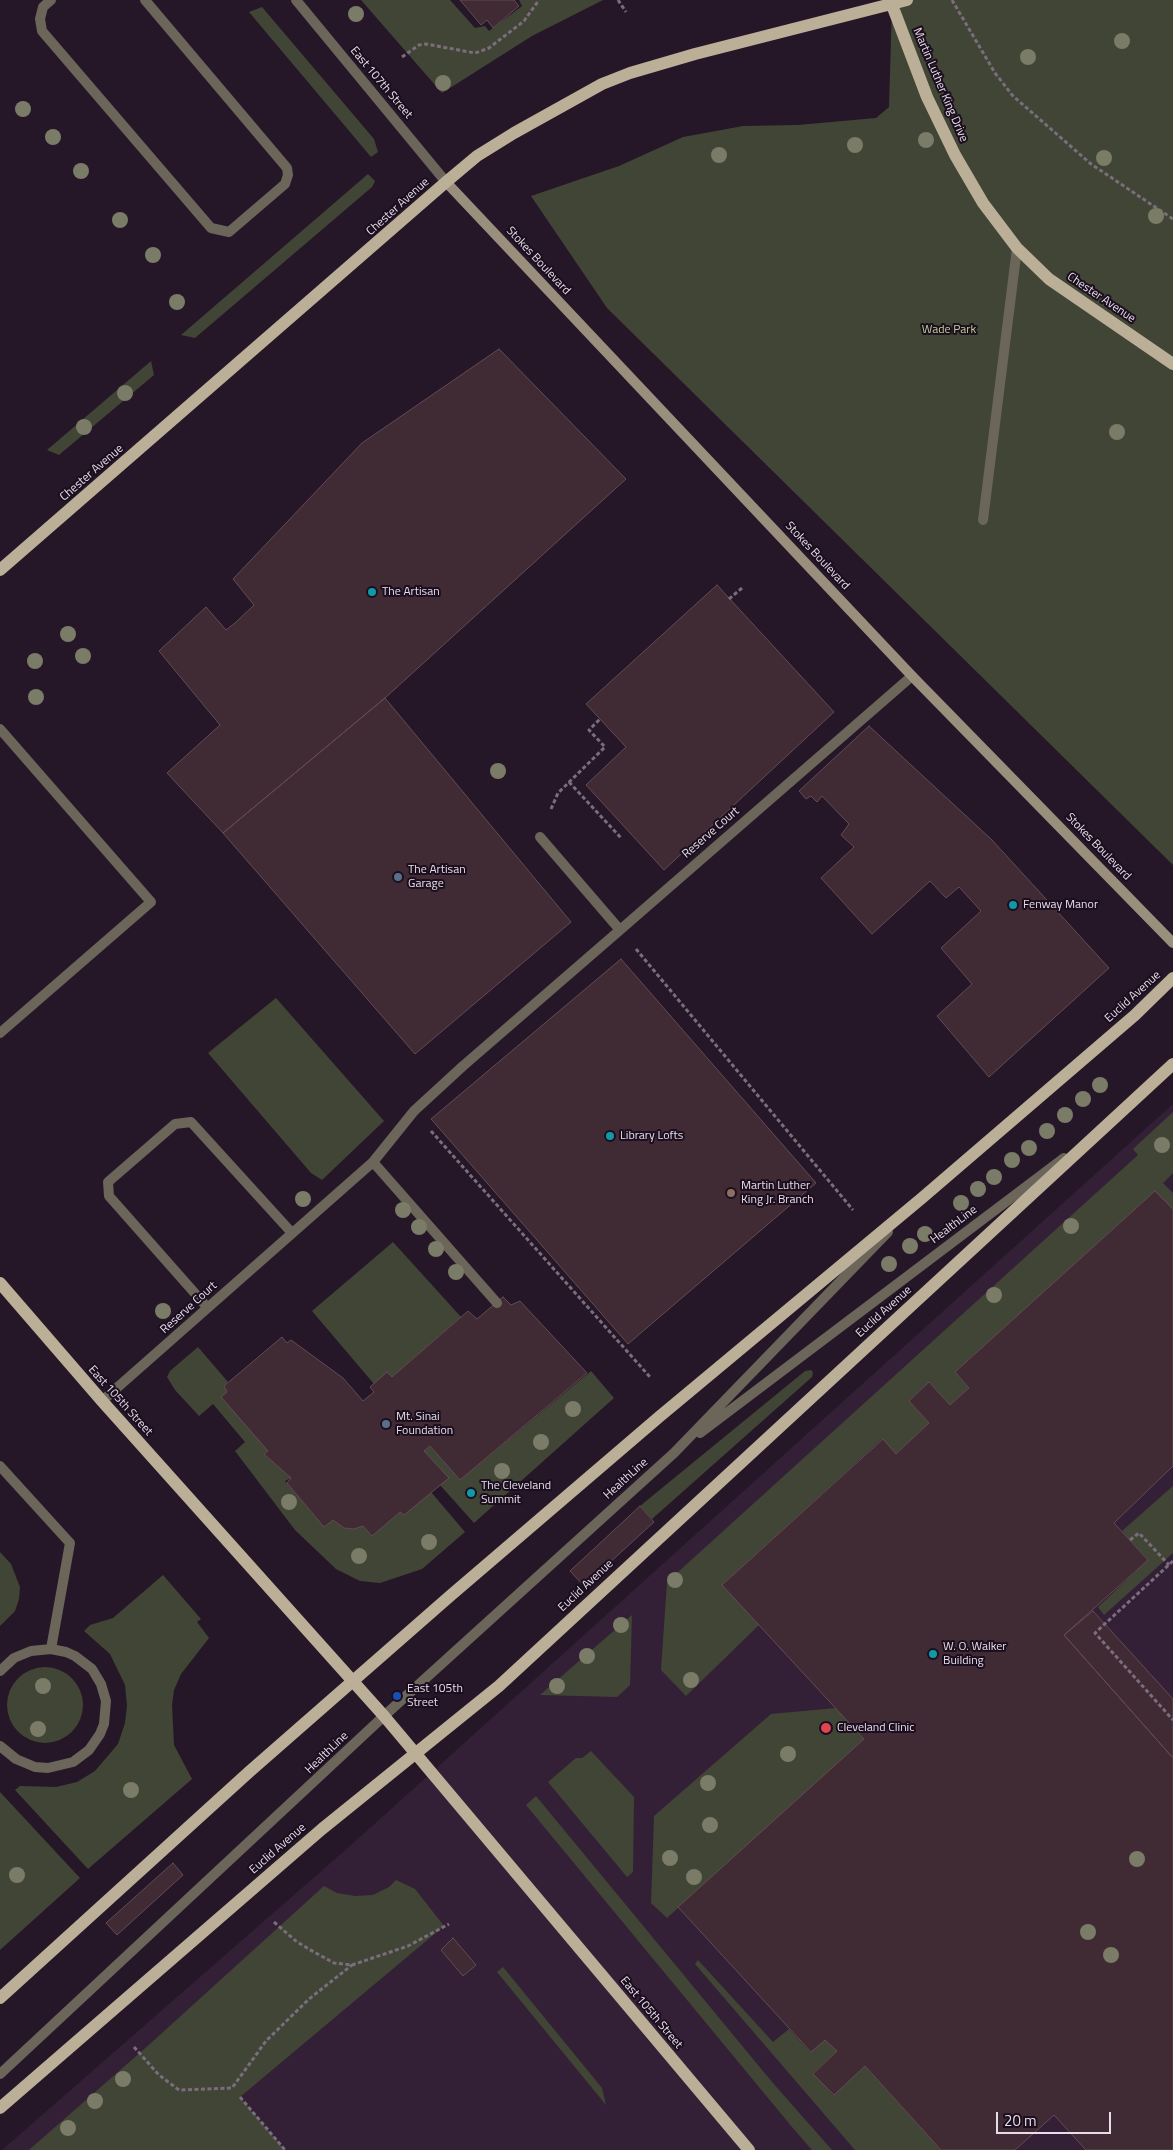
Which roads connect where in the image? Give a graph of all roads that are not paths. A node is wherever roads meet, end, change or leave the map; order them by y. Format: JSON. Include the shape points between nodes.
{"nodes":[{"id":1,"x":51,"y":0,"type":"edge"},
{"id":2,"x":145,"y":0,"type":"edge"},
{"id":3,"x":296,"y":0,"type":"edge"},
{"id":4,"x":906,"y":0,"type":"edge"},
{"id":5,"x":891,"y":2,"type":"edge"},
{"id":6,"x":446,"y":182,"type":"junction"},
{"id":7,"x":1017,"y":248,"type":"junction"},
{"id":8,"x":1173,"y":364,"type":"edge"},
{"id":9,"x":983,"y":520,"type":"dead end"},
{"id":10,"x":0,"y":570,"type":"edge"},
{"id":11,"x":912,"y":676,"type":"junction"},
{"id":12,"x":0,"y":729,"type":"edge"},
{"id":13,"x":540,"y":837,"type":"dead end"},
{"id":14,"x":620,"y":930,"type":"junction"},
{"id":15,"x":1173,"y":943,"type":"edge"},
{"id":16,"x":1173,"y":978,"type":"edge"},
{"id":17,"x":0,"y":1034,"type":"edge"},
{"id":18,"x":1173,"y":1064,"type":"edge"},
{"id":19,"x":1106,"y":1126,"type":"junction"},
{"id":20,"x":373,"y":1162,"type":"junction"},
{"id":21,"x":922,"y":1198,"type":"junction"},
{"id":22,"x":292,"y":1232,"type":"junction"},
{"id":23,"x":0,"y":1283,"type":"edge"},
{"id":24,"x":497,"y":1303,"type":"dead end"},
{"id":25,"x":207,"y":1308,"type":"junction"},
{"id":26,"x":102,"y":1401,"type":"junction"},
{"id":27,"x":674,"y":1453,"type":"junction"},
{"id":28,"x":0,"y":1466,"type":"edge"},
{"id":29,"x":51,"y":1648,"type":"junction"},
{"id":30,"x":0,"y":1671,"type":"edge"},
{"id":31,"x":354,"y":1682,"type":"junction"},
{"id":32,"x":384,"y":1716,"type":"junction"},
{"id":33,"x":0,"y":1746,"type":"edge"},
{"id":34,"x":416,"y":1753,"type":"junction"},
{"id":35,"x":0,"y":1998,"type":"edge"},
{"id":36,"x":0,"y":2074,"type":"edge"},
{"id":37,"x":0,"y":2108,"type":"edge"},
{"id":38,"x":749,"y":2150,"type":"edge"}],
"edges":[{"from":1,"to":2,"type":"street","via":[[43,7],[42,31],[212,228],[228,232],[285,184],[287,168]]},
{"from":3,"to":6,"type":"street","name":"East 107th Street"},
{"from":4,"to":5,"type":"main road","name":"Chester Avenue"},
{"from":5,"to":6,"type":"main road","name":"Chester Avenue","via":[[695,54],[602,84],[499,142]]},
{"from":5,"to":7,"type":"main road","name":"Martin Luther King Drive","via":[[928,97],[955,155]]},
{"from":6,"to":10,"type":"main road","name":"Chester Avenue"},
{"from":6,"to":11,"type":"main road","name":"Stokes Boulevard"},
{"from":7,"to":8,"type":"main road","name":"Chester Avenue","via":[[1049,279]]},
{"from":7,"to":9,"type":"street"},
{"from":11,"to":14,"type":"street","name":"Reserve Court"},
{"from":11,"to":15,"type":"main road","name":"Stokes Boulevard"},
{"from":12,"to":17,"type":"street","via":[[151,902]]},
{"from":13,"to":14,"type":"street"},
{"from":14,"to":20,"type":"street","name":"Reserve Court","via":[[414,1111]]},
{"from":16,"to":21,"type":"main road","name":"Euclid Avenue"},
{"from":18,"to":19,"type":"main road","name":"Euclid Avenue"},
{"from":19,"to":27,"type":"street","name":"HealthLine"},
{"from":19,"to":34,"type":"main road","name":"Euclid Avenue","via":[[504,1681]]},
{"from":20,"to":22,"type":"street","name":"Reserve Court"},
{"from":20,"to":24,"type":"street"},
{"from":21,"to":27,"type":"street","name":"HealthLine"},
{"from":21,"to":31,"type":"main road","name":"Euclid Avenue","via":[[658,1416]]},
{"from":22,"to":25,"type":"street","name":"Reserve Court"},
{"from":22,"to":25,"type":"street","via":[[191,1122],[175,1124],[108,1182],[109,1196]]},
{"from":23,"to":26,"type":"main road","name":"East 105th Street"},
{"from":25,"to":26,"type":"street","name":"Reserve Court"},
{"from":26,"to":31,"type":"main road","name":"East 105th Street"},
{"from":27,"to":32,"type":"street","name":"HealthLine"},
{"from":28,"to":29,"type":"street","via":[[70,1543]]},
{"from":29,"to":30,"type":"street","via":[[22,1654]]},
{"from":29,"to":33,"type":"street","via":[[76,1656],[97,1677],[106,1701],[100,1734],[89,1750],[73,1762],[48,1768],[35,1767],[16,1759]]},
{"from":31,"to":32,"type":"main road","name":"East 105th Street"},
{"from":31,"to":35,"type":"main road","name":"Euclid Avenue","via":[[249,1772]]},
{"from":32,"to":34,"type":"main road","name":"East 105th Street"},
{"from":32,"to":36,"type":"street","name":"HealthLine"},
{"from":34,"to":37,"type":"main road","name":"Euclid Avenue","via":[[322,1829]]},
{"from":34,"to":38,"type":"main road","name":"East 105th Street"}]}
